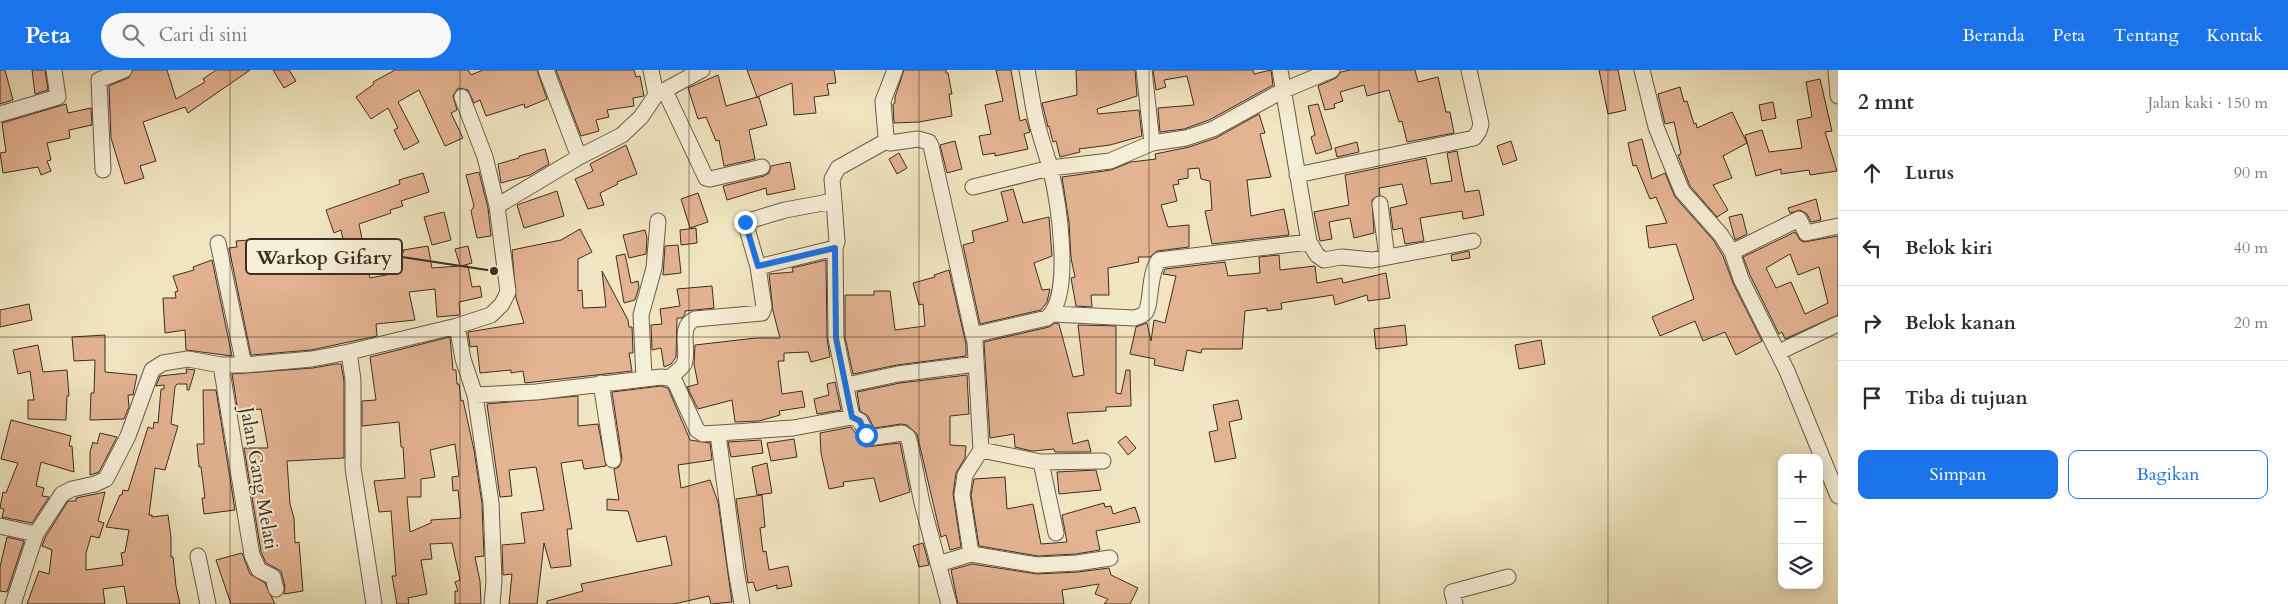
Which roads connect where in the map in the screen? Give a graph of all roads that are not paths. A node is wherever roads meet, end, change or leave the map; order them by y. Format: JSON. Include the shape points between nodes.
{"nodes":[{"id":1,"x":54,"y":70,"type":"edge"},
{"id":2,"x":124,"y":70,"type":"edge"},
{"id":3,"x":546,"y":70,"type":"edge"},
{"id":4,"x":651,"y":70,"type":"edge"},
{"id":5,"x":702,"y":70,"type":"edge"},
{"id":6,"x":895,"y":70,"type":"edge"},
{"id":7,"x":1027,"y":70,"type":"edge"},
{"id":8,"x":1144,"y":70,"type":"edge"},
{"id":9,"x":1280,"y":70,"type":"edge"},
{"id":10,"x":1332,"y":70,"type":"edge"},
{"id":11,"x":1469,"y":70,"type":"edge"},
{"id":12,"x":1642,"y":70,"type":"edge"},
{"id":13,"x":1836,"y":70,"type":"edge"},
{"id":14,"x":1282,"y":91,"type":"junction"},
{"id":15,"x":660,"y":93,"type":"junction"},
{"id":16,"x":1838,"y":96,"type":"edge"},
{"id":17,"x":462,"y":97,"type":"dead end"},
{"id":18,"x":0,"y":114,"type":"edge"},
{"id":19,"x":888,"y":140,"type":"junction"},
{"id":20,"x":1152,"y":143,"type":"junction"},
{"id":21,"x":580,"y":157,"type":"junction"},
{"id":22,"x":762,"y":167,"type":"dead end"},
{"id":23,"x":1050,"y":168,"type":"junction"},
{"id":24,"x":103,"y":170,"type":"dead end"},
{"id":25,"x":1298,"y":175,"type":"junction"},
{"id":26,"x":973,"y":187,"type":"dead end"},
{"id":27,"x":834,"y":202,"type":"junction"},
{"id":28,"x":1380,"y":204,"type":"dead end"},
{"id":29,"x":497,"y":206,"type":"junction"},
{"id":30,"x":658,"y":221,"type":"dead end"},
{"id":31,"x":1838,"y":226,"type":"edge"},
{"id":32,"x":1473,"y":241,"type":"dead end"},
{"id":33,"x":1309,"y":242,"type":"junction"},
{"id":34,"x":218,"y":243,"type":"dead end"},
{"id":35,"x":835,"y":248,"type":"junction"},
{"id":36,"x":1732,"y":252,"type":"junction"},
{"id":37,"x":1387,"y":257,"type":"junction"},
{"id":38,"x":758,"y":266,"type":"junction"},
{"id":39,"x":1053,"y":314,"type":"junction"},
{"id":40,"x":1838,"y":324,"type":"edge"},
{"id":41,"x":457,"y":326,"type":"junction"},
{"id":42,"x":973,"y":335,"type":"junction"},
{"id":43,"x":349,"y":352,"type":"junction"},
{"id":44,"x":1779,"y":352,"type":"junction"},
{"id":45,"x":976,"y":364,"type":"junction"},
{"id":46,"x":221,"y":365,"type":"junction"},
{"id":47,"x":244,"y":365,"type":"junction"},
{"id":48,"x":644,"y":378,"type":"junction"},
{"id":49,"x":669,"y":378,"type":"junction"},
{"id":50,"x":601,"y":383,"type":"junction"},
{"id":51,"x":846,"y":384,"type":"junction"},
{"id":52,"x":475,"y":395,"type":"junction"},
{"id":53,"x":852,"y":417,"type":"junction"},
{"id":54,"x":718,"y":434,"type":"junction"},
{"id":55,"x":981,"y":450,"type":"junction"},
{"id":56,"x":613,"y":460,"type":"dead end"},
{"id":57,"x":1103,"y":460,"type":"dead end"},
{"id":58,"x":1041,"y":462,"type":"junction"},
{"id":59,"x":1838,"y":496,"type":"edge"},
{"id":60,"x":0,"y":526,"type":"edge"},
{"id":61,"x":1056,"y":533,"type":"dead end"},
{"id":62,"x":36,"y":534,"type":"junction"},
{"id":63,"x":971,"y":554,"type":"junction"},
{"id":64,"x":198,"y":556,"type":"dead end"},
{"id":65,"x":1110,"y":558,"type":"dead end"},
{"id":66,"x":938,"y":564,"type":"junction"},
{"id":67,"x":1508,"y":577,"type":"dead end"},
{"id":68,"x":276,"y":589,"type":"dead end"},
{"id":69,"x":13,"y":604,"type":"edge"},
{"id":70,"x":208,"y":604,"type":"edge"},
{"id":71,"x":374,"y":604,"type":"edge"},
{"id":72,"x":492,"y":604,"type":"edge"},
{"id":73,"x":742,"y":604,"type":"edge"},
{"id":74,"x":949,"y":604,"type":"edge"},
{"id":75,"x":1455,"y":604,"type":"edge"}],
"edges":[{"from":1,"to":18,"type":"street","via":[[58,96]]},
{"from":2,"to":24,"type":"street","via":[[99,80]]},
{"from":3,"to":21,"type":"street"},
{"from":4,"to":15,"type":"street"},
{"from":5,"to":15,"type":"street"},
{"from":6,"to":19,"type":"street","via":[[883,101]]},
{"from":7,"to":23,"type":"street","via":[[1035,116]]},
{"from":8,"to":20,"type":"street"},
{"from":9,"to":14,"type":"street"},
{"from":10,"to":14,"type":"street"},
{"from":11,"to":25,"type":"street","via":[[1481,124],[1474,138]]},
{"from":12,"to":36,"type":"street","via":[[1656,128],[1682,191]]},
{"from":13,"to":16,"type":"street"},
{"from":14,"to":20,"type":"street","via":[[1213,129],[1186,138]]},
{"from":14,"to":25,"type":"street"},
{"from":15,"to":21,"type":"street","via":[[641,118],[622,135]]},
{"from":15,"to":22,"type":"street","via":[[706,178]]},
{"from":17,"to":29,"type":"street","via":[[484,157]]},
{"from":19,"to":27,"type":"street","via":[[838,168],[832,180]]},
{"from":19,"to":42,"type":"street","via":[[890,143],[924,140],[931,146]]},
{"from":20,"to":23,"type":"street","via":[[1110,161]]},
{"from":21,"to":29,"type":"street"},
{"from":23,"to":26,"type":"street"},
{"from":23,"to":39,"type":"street","via":[[1062,248],[1060,287]]},
{"from":25,"to":33,"type":"street"},
{"from":27,"to":35,"type":"street"},
{"from":27,"to":38,"type":"street","via":[[785,210],[746,221],[744,225]]},
{"from":28,"to":37,"type":"street"},
{"from":29,"to":41,"type":"street","via":[[508,292],[491,315]]},
{"from":30,"to":48,"type":"street","via":[[654,268],[641,315]]},
{"from":31,"to":36,"type":"street","via":[[1807,233],[1799,219]]},
{"from":32,"to":37,"type":"street"},
{"from":33,"to":37,"type":"street","via":[[1324,260]]},
{"from":33,"to":39,"type":"street","via":[[1159,260],[1150,283],[1147,310],[1134,318]]},
{"from":34,"to":47,"type":"street"},
{"from":35,"to":38,"type":"street"},
{"from":35,"to":51,"type":"street","via":[[836,338]]},
{"from":36,"to":44,"type":"street","via":[[1741,279]]},
{"from":38,"to":49,"type":"street","via":[[764,307],[762,313],[690,321],[685,332],[683,366]]},
{"from":39,"to":42,"type":"street","via":[[1032,323]]},
{"from":40,"to":44,"type":"street"},
{"from":41,"to":43,"type":"street"},
{"from":41,"to":52,"type":"street","via":[[463,359]]},
{"from":42,"to":45,"type":"street"},
{"from":43,"to":47,"type":"street"},
{"from":43,"to":71,"type":"street","via":[[353,380],[353,468]]},
{"from":44,"to":59,"type":"street"},
{"from":45,"to":51,"type":"street"},
{"from":45,"to":55,"type":"street"},
{"from":46,"to":47,"type":"street"},
{"from":46,"to":62,"type":"street","via":[[188,359],[163,363],[152,370],[128,436],[106,479],[62,494]]},
{"from":46,"to":68,"type":"street","name":"Jalan Gang Melati","via":[[252,555],[259,570],[272,577]]},
{"from":48,"to":49,"type":"street"},
{"from":48,"to":50,"type":"street"},
{"from":49,"to":54,"type":"street","via":[[675,382],[697,430],[703,434]]},
{"from":50,"to":52,"type":"street","via":[[536,392]]},
{"from":50,"to":56,"type":"street"},
{"from":51,"to":53,"type":"street"},
{"from":52,"to":72,"type":"street","via":[[491,503]]},
{"from":53,"to":54,"type":"street","via":[[793,428]]},
{"from":53,"to":66,"type":"street","via":[[860,421],[869,438],[902,433],[908,437]]},
{"from":54,"to":73,"type":"street"},
{"from":55,"to":58,"type":"street"},
{"from":55,"to":63,"type":"street","via":[[969,466],[962,484]]},
{"from":57,"to":58,"type":"street"},
{"from":58,"to":61,"type":"street"},
{"from":60,"to":62,"type":"street"},
{"from":62,"to":69,"type":"street"},
{"from":63,"to":65,"type":"street","via":[[1038,564]]},
{"from":63,"to":66,"type":"street"},
{"from":64,"to":70,"type":"street"},
{"from":66,"to":74,"type":"street"},
{"from":67,"to":75,"type":"street","via":[[1452,592]]}]}
